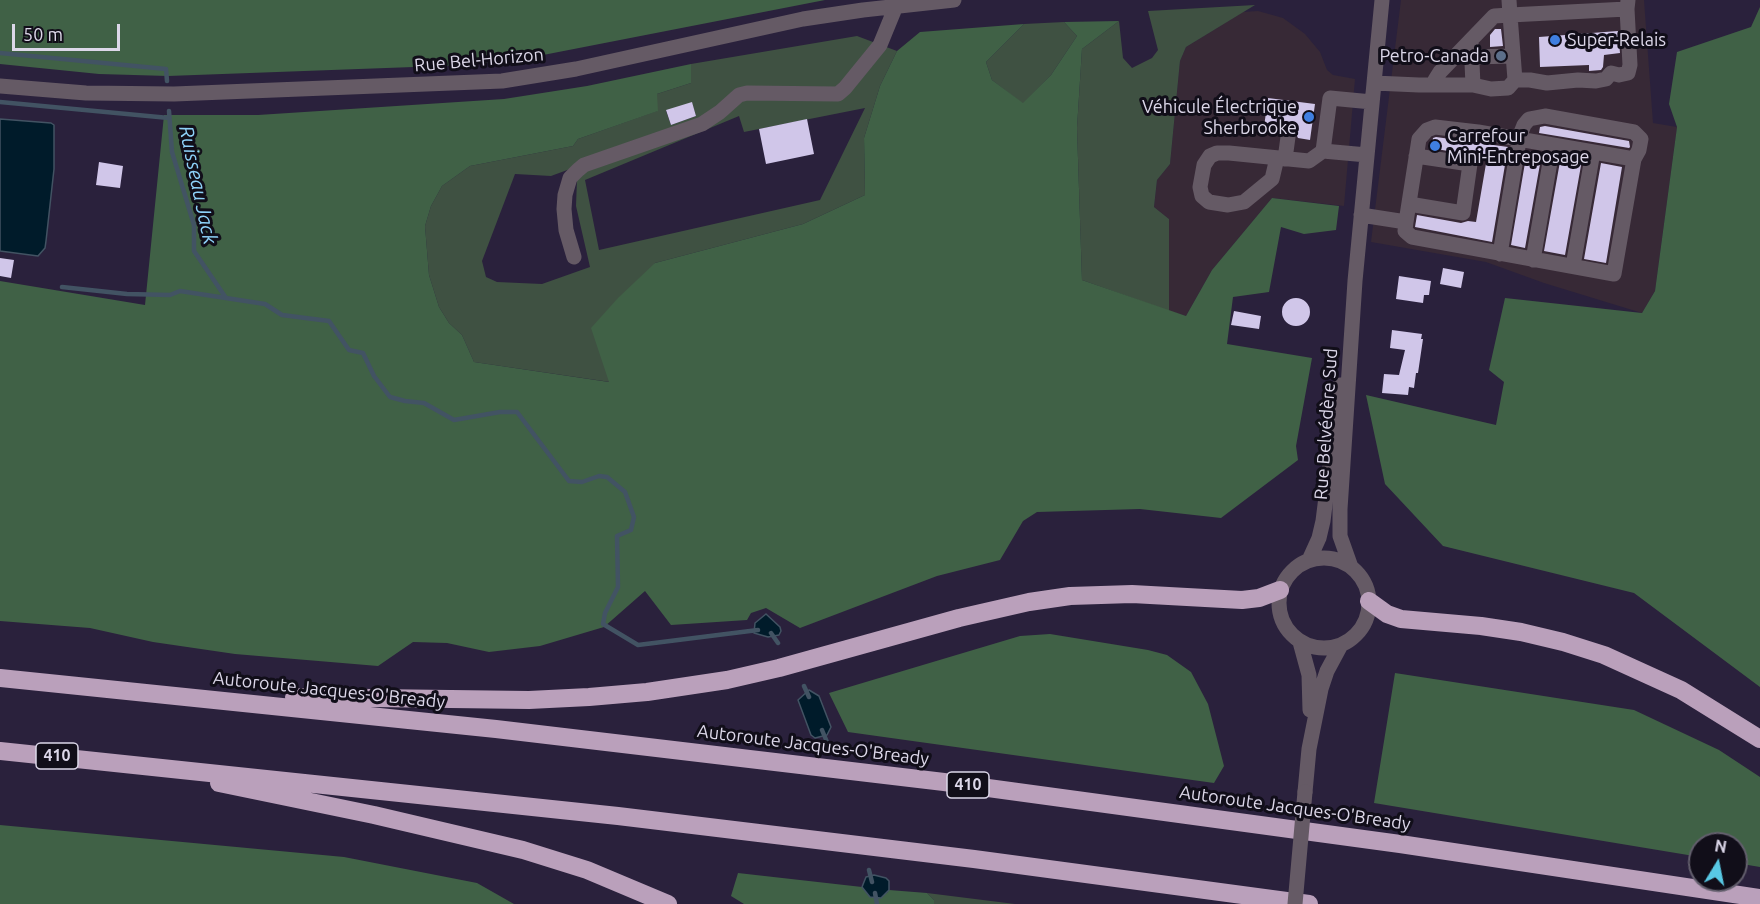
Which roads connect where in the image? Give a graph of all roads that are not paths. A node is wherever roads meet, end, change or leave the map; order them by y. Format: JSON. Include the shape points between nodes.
{"nodes":[{"id":1,"x":954,"y":0,"type":"edge"},
{"id":2,"x":1382,"y":0,"type":"edge"},
{"id":3,"x":1627,"y":4,"type":"edge"},
{"id":4,"x":896,"y":6,"type":"junction"},
{"id":5,"x":1510,"y":8,"type":"edge"},
{"id":6,"x":1471,"y":41,"type":"junction"},
{"id":7,"x":1513,"y":56,"type":"junction"},
{"id":8,"x":1472,"y":57,"type":"junction"},
{"id":9,"x":1522,"y":80,"type":"junction"},
{"id":10,"x":1374,"y":82,"type":"junction"},
{"id":11,"x":1434,"y":85,"type":"junction"},
{"id":12,"x":1473,"y":85,"type":"junction"},
{"id":13,"x":0,"y":86,"type":"edge"},
{"id":14,"x":1372,"y":102,"type":"junction"},
{"id":15,"x":1288,"y":137,"type":"dead end"},
{"id":16,"x":1520,"y":139,"type":"junction"},
{"id":17,"x":1554,"y":145,"type":"junction"},
{"id":18,"x":1323,"y":151,"type":"junction"},
{"id":19,"x":1593,"y":152,"type":"junction"},
{"id":20,"x":1367,"y":155,"type":"junction"},
{"id":21,"x":1416,"y":156,"type":"junction"},
{"id":22,"x":1281,"y":158,"type":"junction"},
{"id":23,"x":1634,"y":159,"type":"junction"},
{"id":24,"x":1409,"y":204,"type":"junction"},
{"id":25,"x":1361,"y":215,"type":"junction"},
{"id":26,"x":1406,"y":222,"type":"junction"},
{"id":27,"x":1500,"y":254,"type":"junction"},
{"id":28,"x":574,"y":257,"type":"dead end"},
{"id":29,"x":1533,"y":260,"type":"junction"},
{"id":30,"x":1573,"y":266,"type":"junction"},
{"id":31,"x":1354,"y":281,"type":"junction"},
{"id":32,"x":1309,"y":560,"type":"junction"},
{"id":33,"x":1351,"y":567,"type":"junction"},
{"id":34,"x":1280,"y":590,"type":"junction"},
{"id":35,"x":1369,"y":601,"type":"junction"},
{"id":36,"x":1300,"y":642,"type":"junction"},
{"id":37,"x":1341,"y":645,"type":"junction"},
{"id":38,"x":0,"y":678,"type":"edge"},
{"id":39,"x":174,"y":695,"type":"junction"},
{"id":40,"x":1760,"y":739,"type":"edge"},
{"id":41,"x":1310,"y":749,"type":"junction"},
{"id":42,"x":0,"y":751,"type":"edge"},
{"id":43,"x":114,"y":762,"type":"junction"},
{"id":44,"x":1760,"y":898,"type":"edge"},
{"id":45,"x":668,"y":904,"type":"edge"},
{"id":46,"x":1295,"y":904,"type":"edge"},
{"id":47,"x":1309,"y":904,"type":"edge"}],
"edges":[{"from":1,"to":4,"type":"street","name":"Rue Bel-Horizon"},
{"from":2,"to":10,"type":"street","name":"Rue Belvédère Sud"},
{"from":3,"to":5,"type":"street"},
{"from":3,"to":9,"type":"street","via":[[1629,71],[1622,75],[1611,73],[1602,80]]},
{"from":4,"to":13,"type":"street","name":"Rue Bel-Horizon","via":[[803,19],[576,69],[502,81],[174,94]]},
{"from":4,"to":28,"type":"street","via":[[880,45],[838,94],[739,95],[702,124],[584,165],[570,178],[564,202],[566,230]]},
{"from":5,"to":6,"type":"street","via":[[1494,16]]},
{"from":5,"to":7,"type":"street"},
{"from":6,"to":8,"type":"street"},
{"from":6,"to":11,"type":"street","via":[[1440,72]]},
{"from":7,"to":8,"type":"street"},
{"from":7,"to":9,"type":"street"},
{"from":8,"to":12,"type":"street"},
{"from":9,"to":12,"type":"street","via":[[1508,88]]},
{"from":10,"to":11,"type":"street"},
{"from":10,"to":14,"type":"street","name":"Rue Belvédère Sud"},
{"from":11,"to":12,"type":"street"},
{"from":14,"to":18,"type":"street","via":[[1326,93]]},
{"from":14,"to":20,"type":"street","name":"Rue Belvédère Sud"},
{"from":15,"to":22,"type":"street"},
{"from":16,"to":17,"type":"street"},
{"from":16,"to":21,"type":"street","via":[[1435,127],[1421,135]]},
{"from":16,"to":23,"type":"street","via":[[1529,119],[1556,118],[1636,133],[1640,142]]},
{"from":16,"to":27,"type":"street"},
{"from":17,"to":19,"type":"street"},
{"from":17,"to":29,"type":"street"},
{"from":18,"to":20,"type":"street"},
{"from":18,"to":22,"type":"street","via":[[1309,161]]},
{"from":19,"to":23,"type":"street"},
{"from":19,"to":30,"type":"street"},
{"from":20,"to":25,"type":"street","name":"Rue Belvédère Sud"},
{"from":21,"to":24,"type":"street"},
{"from":21,"to":24,"type":"street","via":[[1470,165],[1463,213]]},
{"from":22,"to":22,"type":"street","via":[[1213,154],[1204,165],[1202,196],[1209,202],[1232,206],[1244,202],[1269,182]]},
{"from":23,"to":30,"type":"street","via":[[1614,274]]},
{"from":24,"to":26,"type":"street"},
{"from":25,"to":26,"type":"street"},
{"from":25,"to":31,"type":"street","name":"Rue Belvédère Sud"},
{"from":26,"to":27,"type":"street","via":[[1405,231],[1412,237]]},
{"from":27,"to":29,"type":"street"},
{"from":29,"to":30,"type":"street"},
{"from":31,"to":32,"type":"street","name":"Rue Belvédère Sud","via":[[1324,515]]},
{"from":31,"to":33,"type":"street","name":"Rue Belvédère Sud","via":[[1340,520],[1342,543]]},
{"from":32,"to":33,"type":"street","via":[[1330,559]]},
{"from":32,"to":34,"type":"street","via":[[1291,572]]},
{"from":33,"to":35,"type":"street","via":[[1364,582]]},
{"from":34,"to":36,"type":"street","via":[[1280,616]]},
{"from":34,"to":39,"type":"highway","via":[[1242,600],[1132,594],[1029,602],[766,671],[623,694],[515,700]]},
{"from":35,"to":37,"type":"street","via":[[1363,625]]},
{"from":35,"to":40,"type":"highway","via":[[1401,619],[1521,632],[1604,655],[1681,690]]},
{"from":36,"to":37,"type":"street","via":[[1320,648]]},
{"from":36,"to":41,"type":"street","via":[[1310,682]]},
{"from":37,"to":41,"type":"street","via":[[1323,681]]},
{"from":38,"to":39,"type":"highway","name":"Autoroute Jacques-O'Bready","number":"410"},
{"from":39,"to":44,"type":"highway","name":"Autoroute Jacques-O'Bready","number":"410","via":[[977,786]]},
{"from":41,"to":46,"type":"street","bridge":true},
{"from":42,"to":43,"type":"highway","number":"410"},
{"from":43,"to":45,"type":"highway","via":[[516,848],[587,870]]},
{"from":43,"to":47,"type":"highway","number":"410","via":[[757,832]]}]}
